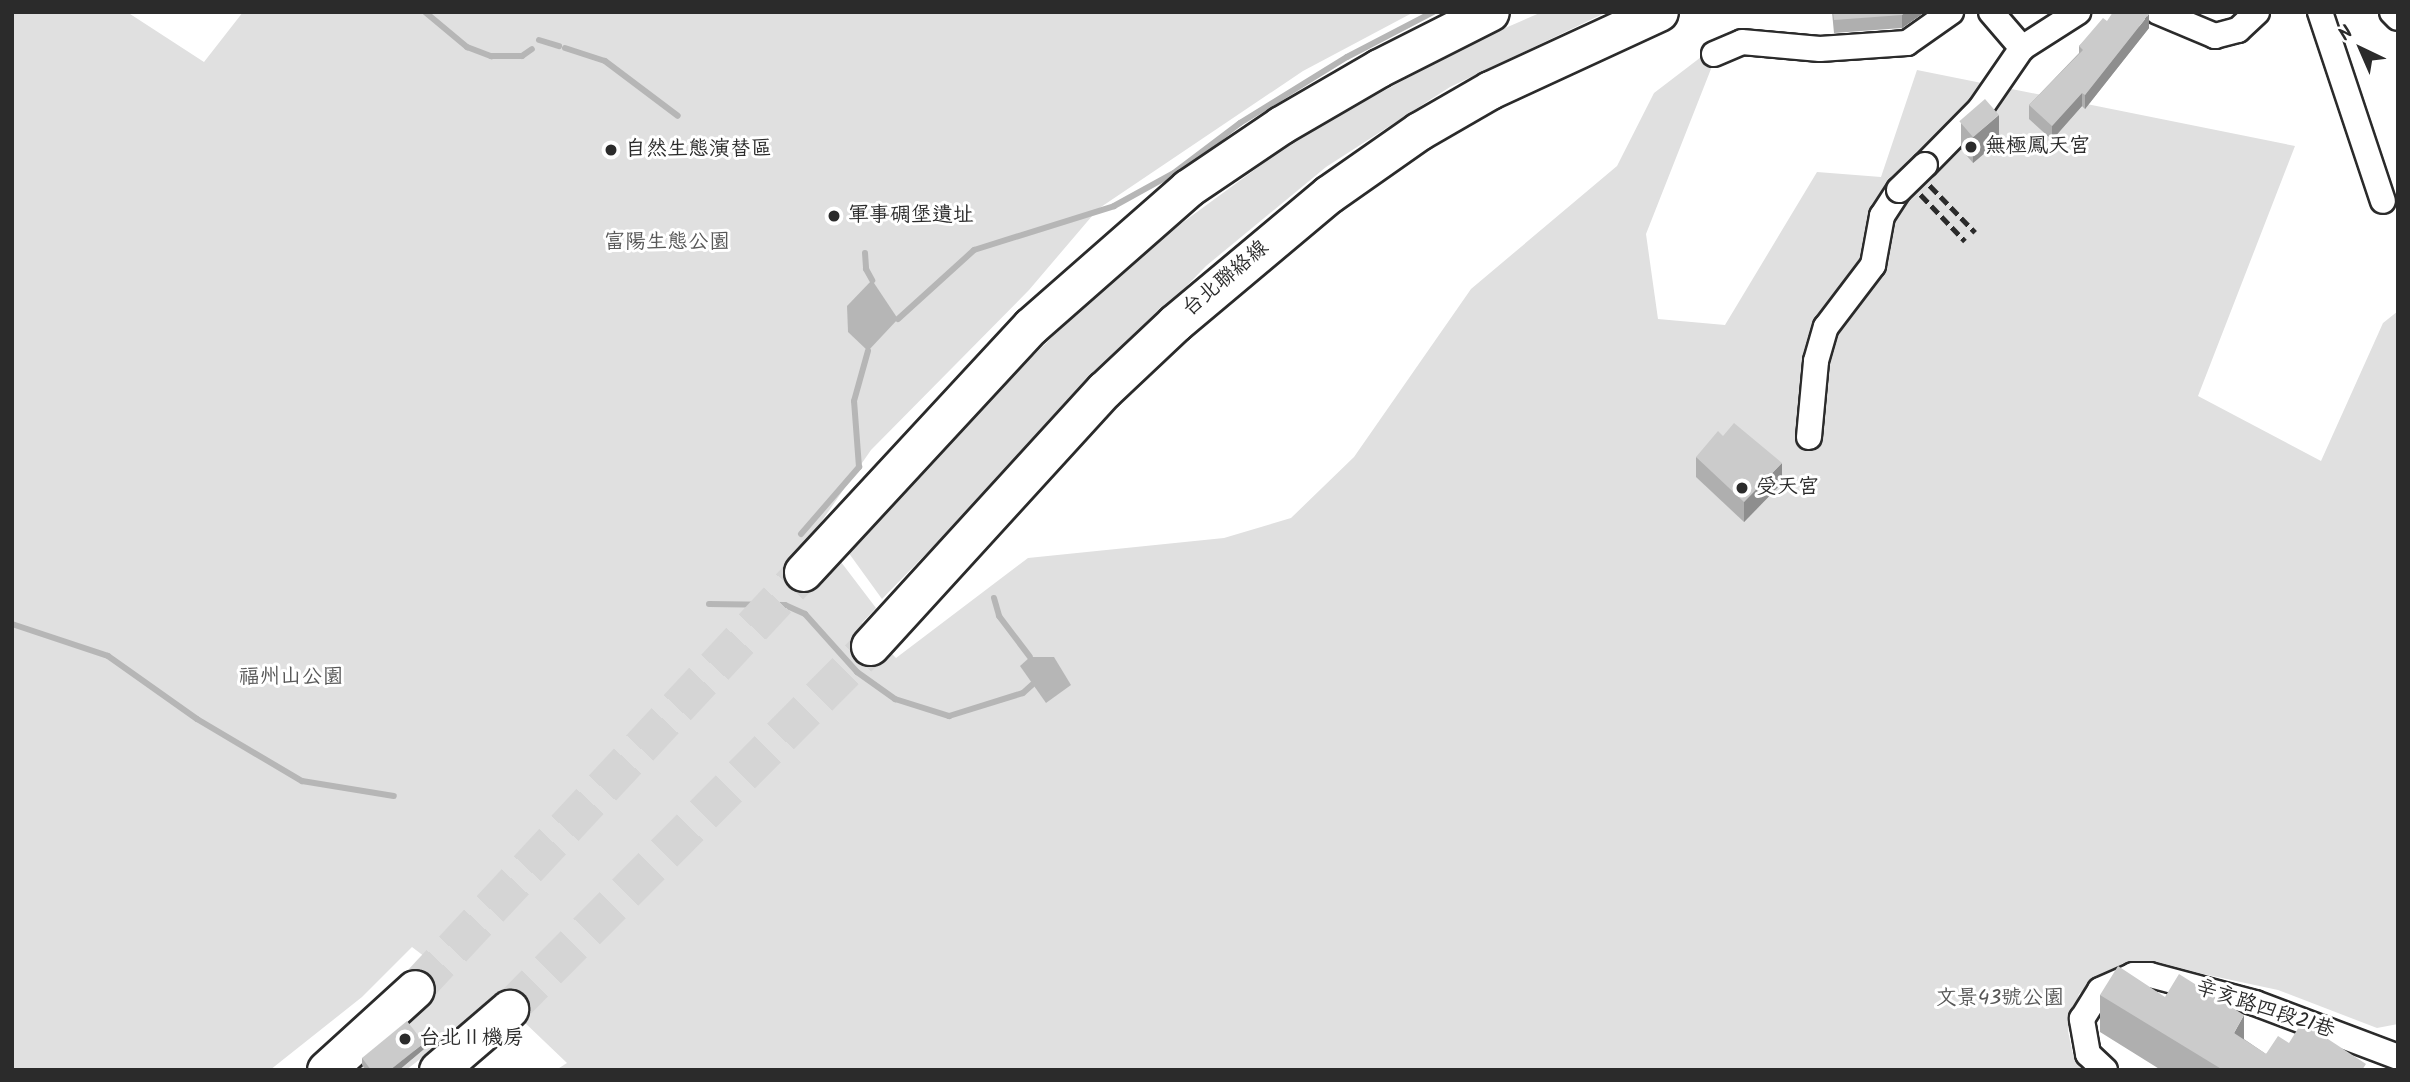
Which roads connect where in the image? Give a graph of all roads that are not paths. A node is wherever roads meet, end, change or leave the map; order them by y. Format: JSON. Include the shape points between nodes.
{"nodes":[{"id":1,"x":1490,"y":12,"type":"edge"},
{"id":2,"x":1659,"y":12,"type":"edge"},
{"id":3,"x":1951,"y":12,"type":"edge"},
{"id":4,"x":1991,"y":12,"type":"edge"},
{"id":5,"x":2078,"y":12,"type":"edge"},
{"id":6,"x":2158,"y":12,"type":"edge"},
{"id":7,"x":2257,"y":12,"type":"edge"},
{"id":8,"x":2320,"y":12,"type":"edge"},
{"id":9,"x":2392,"y":12,"type":"edge"},
{"id":10,"x":2398,"y":18,"type":"edge"},
{"id":11,"x":2022,"y":48,"type":"junction"},
{"id":12,"x":1714,"y":54,"type":"dead end"},
{"id":13,"x":2382,"y":201,"type":"dead end"},
{"id":14,"x":1809,"y":437,"type":"dead end"},
{"id":15,"x":803,"y":572,"type":"tunnel mouth"},
{"id":16,"x":870,"y":646,"type":"tunnel mouth"},
{"id":17,"x":415,"y":989,"type":"tunnel mouth"},
{"id":18,"x":509,"y":1009,"type":"tunnel mouth"},
{"id":19,"x":2398,"y":1057,"type":"edge"},
{"id":20,"x":326,"y":1070,"type":"edge"},
{"id":21,"x":438,"y":1070,"type":"edge"},
{"id":22,"x":2105,"y":1070,"type":"edge"}],
"edges":[{"from":1,"to":15,"type":"highway","via":[[1292,118],[1188,188],[1031,326]]},
{"from":2,"to":16,"type":"highway","name":"台北聯絡線","via":[[1490,90],[1419,131],[1308,211],[1185,314],[1104,390]]},
{"from":3,"to":12,"type":"street","via":[[1907,43],[1820,50],[1742,42]]},
{"from":4,"to":11,"type":"street"},
{"from":5,"to":11,"type":"street"},
{"from":6,"to":7,"type":"street","via":[[2215,36],[2238,30]]},
{"from":8,"to":13,"type":"street"},
{"from":9,"to":10,"type":"street"},
{"from":11,"to":14,"type":"street","bridge":true,"via":[[1980,109],[1899,190],[1882,216],[1873,265],[1826,327],[1816,361]]},
{"from":17,"to":20,"type":"highway"},
{"from":18,"to":21,"type":"highway"},
{"from":19,"to":22,"type":"street","name":"辛亥路四段21巷","via":[[2267,1007],[2150,975],[2133,975],[2100,990],[2082,1019],[2088,1054]]}]}
